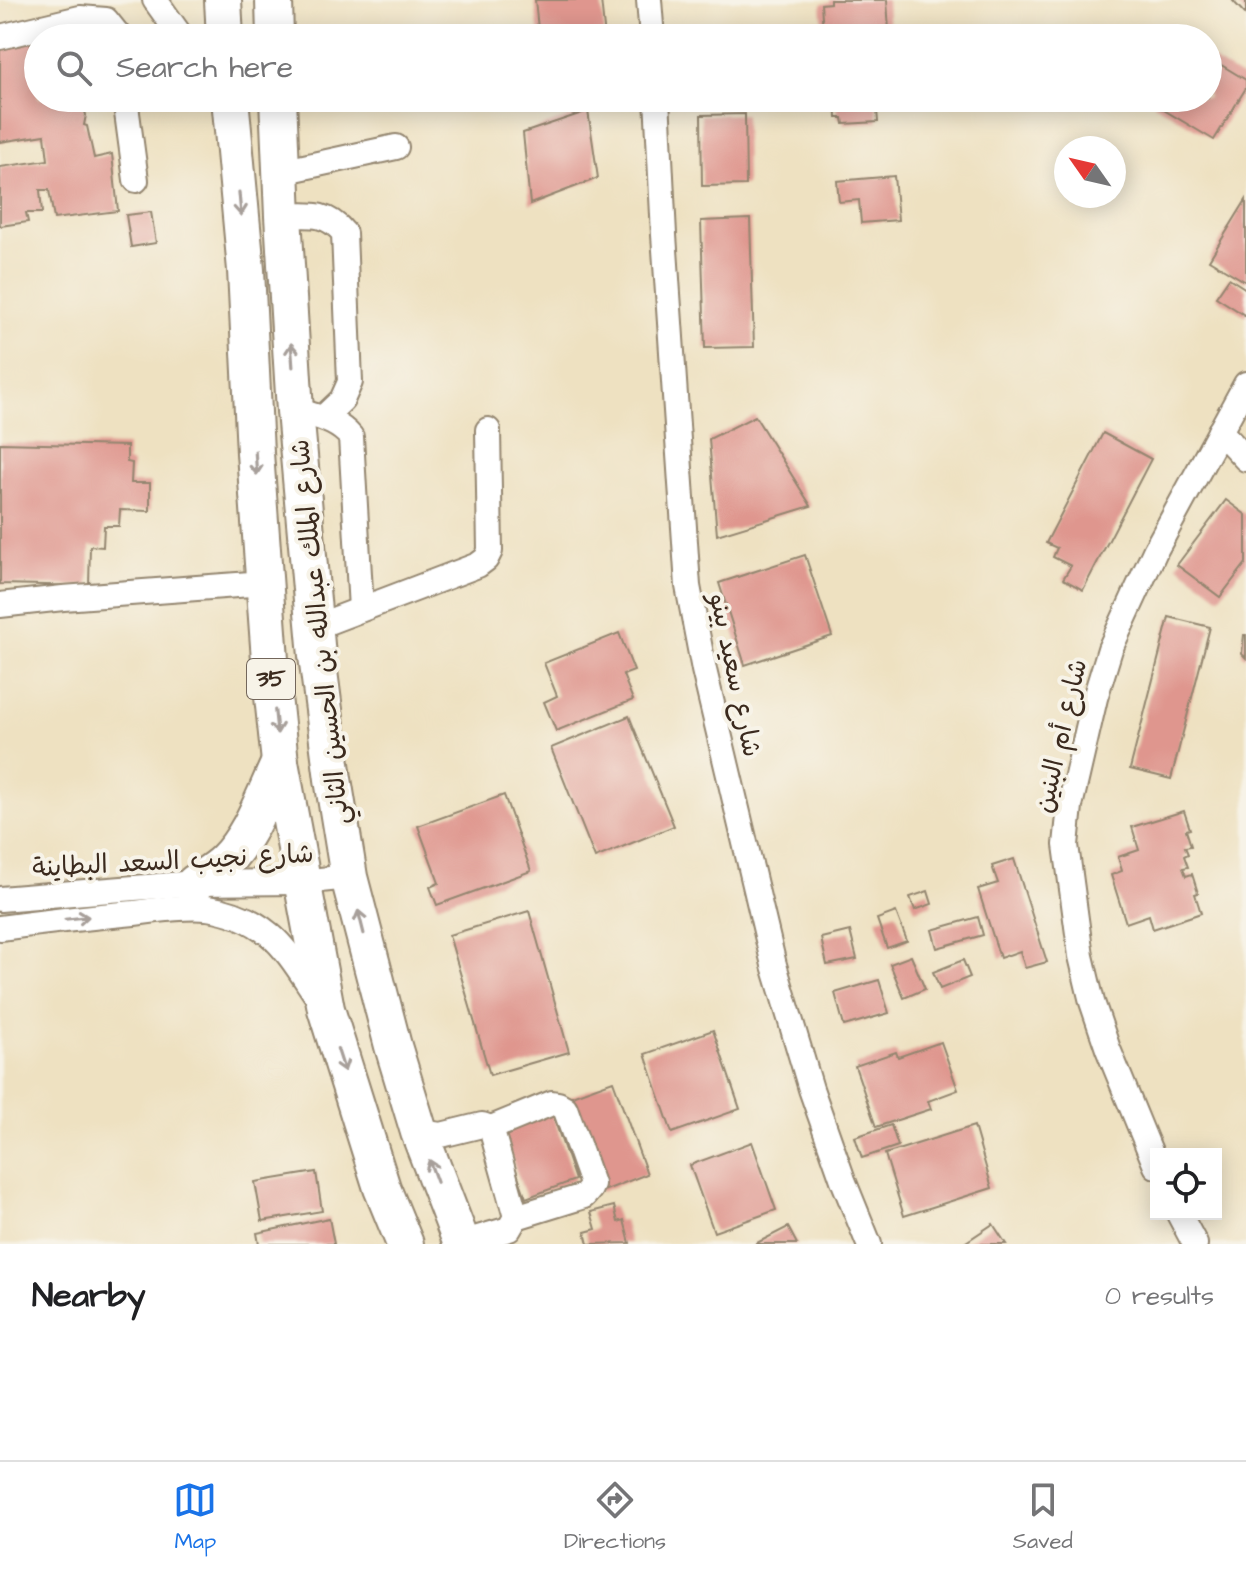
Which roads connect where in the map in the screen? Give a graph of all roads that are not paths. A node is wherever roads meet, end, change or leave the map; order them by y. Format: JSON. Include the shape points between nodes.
{"nodes":[{"id":1,"x":155,"y":0,"type":"edge"},
{"id":2,"x":223,"y":0,"type":"edge"},
{"id":3,"x":274,"y":0,"type":"edge"},
{"id":4,"x":649,"y":0,"type":"edge"},
{"id":5,"x":55,"y":24,"type":"edge"},
{"id":6,"x":109,"y":24,"type":"edge"},
{"id":7,"x":172,"y":24,"type":"edge"},
{"id":8,"x":224,"y":24,"type":"edge"},
{"id":9,"x":275,"y":24,"type":"edge"},
{"id":10,"x":651,"y":24,"type":"edge"},
{"id":11,"x":24,"y":31,"type":"edge"},
{"id":12,"x":0,"y":37,"type":"edge"},
{"id":13,"x":127,"y":112,"type":"edge"},
{"id":14,"x":219,"y":112,"type":"edge"},
{"id":15,"x":231,"y":112,"type":"edge"},
{"id":16,"x":279,"y":112,"type":"edge"},
{"id":17,"x":658,"y":112,"type":"edge"},
{"id":18,"x":234,"y":143,"type":"junction"},
{"id":19,"x":396,"y":147,"type":"dead end"},
{"id":20,"x":281,"y":172,"type":"junction"},
{"id":21,"x":136,"y":180,"type":"dead end"},
{"id":22,"x":283,"y":216,"type":"junction"},
{"id":23,"x":1246,"y":384,"type":"edge"},
{"id":24,"x":309,"y":414,"type":"junction"},
{"id":25,"x":488,"y":430,"type":"dead end"},
{"id":26,"x":1220,"y":431,"type":"junction"},
{"id":27,"x":1246,"y":459,"type":"edge"},
{"id":28,"x":264,"y":583,"type":"junction"},
{"id":29,"x":0,"y":605,"type":"edge"},
{"id":30,"x":361,"y":609,"type":"junction"},
{"id":31,"x":315,"y":627,"type":"junction"},
{"id":32,"x":280,"y":762,"type":"junction"},
{"id":33,"x":349,"y":877,"type":"junction"},
{"id":34,"x":301,"y":882,"type":"junction"},
{"id":35,"x":195,"y":883,"type":"junction"},
{"id":36,"x":0,"y":899,"type":"edge"},
{"id":37,"x":0,"y":928,"type":"edge"},
{"id":38,"x":326,"y":1009,"type":"junction"},
{"id":39,"x":491,"y":1128,"type":"junction"},
{"id":40,"x":419,"y":1132,"type":"junction"},
{"id":41,"x":1150,"y":1151,"type":"edge"},
{"id":42,"x":516,"y":1217,"type":"junction"},
{"id":43,"x":1182,"y":1220,"type":"edge"},
{"id":44,"x":405,"y":1244,"type":"edge"},
{"id":45,"x":462,"y":1244,"type":"edge"},
{"id":46,"x":869,"y":1244,"type":"edge"},
{"id":47,"x":1195,"y":1244,"type":"edge"}],
"edges":[{"from":1,"to":7,"type":"street"},
{"from":2,"to":8,"type":"highway"},
{"from":3,"to":9,"type":"highway"},
{"from":4,"to":10,"type":"street"},
{"from":5,"to":6,"type":"street","via":[[80,18]]},
{"from":11,"to":12,"type":"street"},
{"from":13,"to":21,"type":"street"},
{"from":14,"to":18,"type":"street"},
{"from":15,"to":18,"type":"highway","name":"شارع الملك عبدالله بن الحسين الثاني","number":"35"},
{"from":16,"to":20,"type":"highway","name":"شارع الملك عبدالله بن الحسين الثاني","number":"35"},
{"from":17,"to":46,"type":"street","name":"شارع سعيد بينو","via":[[688,586],[774,965],[811,1089]]},
{"from":18,"to":28,"type":"highway","name":"شارع الملك عبدالله بن الحسين الثاني","number":"35","one_way":true},
{"from":19,"to":20,"type":"street"},
{"from":20,"to":22,"type":"highway","name":"شارع الملك عبدالله بن الحسين الثاني","number":"35"},
{"from":24,"to":22,"type":"highway","name":"شارع الملك عبدالله بن الحسين الثاني","number":"35","one_way":true},
{"from":22,"to":24,"type":"street","via":[[321,215],[344,233],[350,382],[342,400]]},
{"from":23,"to":26,"type":"street","name":"شارع أم البنين"},
{"from":24,"to":30,"type":"street","via":[[342,427],[351,437]]},
{"from":24,"to":31,"type":"highway","name":"شارع الملك عبدالله بن الحسين الثاني","number":"35"},
{"from":25,"to":30,"type":"street","via":[[486,559]]},
{"from":26,"to":27,"type":"street"},
{"from":26,"to":41,"type":"street","name":"شارع أم البنين","via":[[1110,649],[1077,774],[1066,845],[1092,1002]]},
{"from":28,"to":29,"type":"street"},
{"from":28,"to":32,"type":"highway","name":"شارع الملك عبدالله بن الحسين الثاني","number":"35","one_way":true},
{"from":30,"to":31,"type":"street"},
{"from":31,"to":33,"type":"highway","name":"شارع الملك عبدالله بن الحسين الثاني","number":"35"},
{"from":32,"to":34,"type":"highway","name":"شارع الملك عبدالله بن الحسين الثاني","number":"35"},
{"from":32,"to":35,"type":"highway","via":[[235,849]]},
{"from":33,"to":34,"type":"street","name":"شارع نجيب السعد البطاينة"},
{"from":40,"to":33,"type":"highway","name":"شارع الملك عبدالله بن الحسين الثاني","number":"35","one_way":true},
{"from":34,"to":35,"type":"street","name":"شارع نجيب السعد البطاينة"},
{"from":34,"to":38,"type":"highway","name":"شارع الملك عبدالله بن الحسين الثاني","number":"35"},
{"from":35,"to":36,"type":"street","name":"شارع نجيب السعد البطاينة"},
{"from":37,"to":38,"type":"street","name":"شارع نجيب السعد البطاينة","one_way":true,"via":[[187,908],[227,912],[277,942]]},
{"from":38,"to":44,"type":"highway","name":"شارع الملك عبدالله بن الحسين الثاني","number":"35","one_way":true},
{"from":39,"to":40,"type":"street","via":[[482,1125],[441,1135]]},
{"from":39,"to":42,"type":"street"},
{"from":39,"to":42,"type":"street","via":[[558,1104],[565,1108],[592,1184],[584,1196]]},
{"from":45,"to":40,"type":"highway","name":"شارع الملك عبدالله بن الحسين الثاني","number":"35","one_way":true},
{"from":42,"to":45,"type":"street","via":[[509,1229]]},
{"from":43,"to":47,"type":"street"}]}
